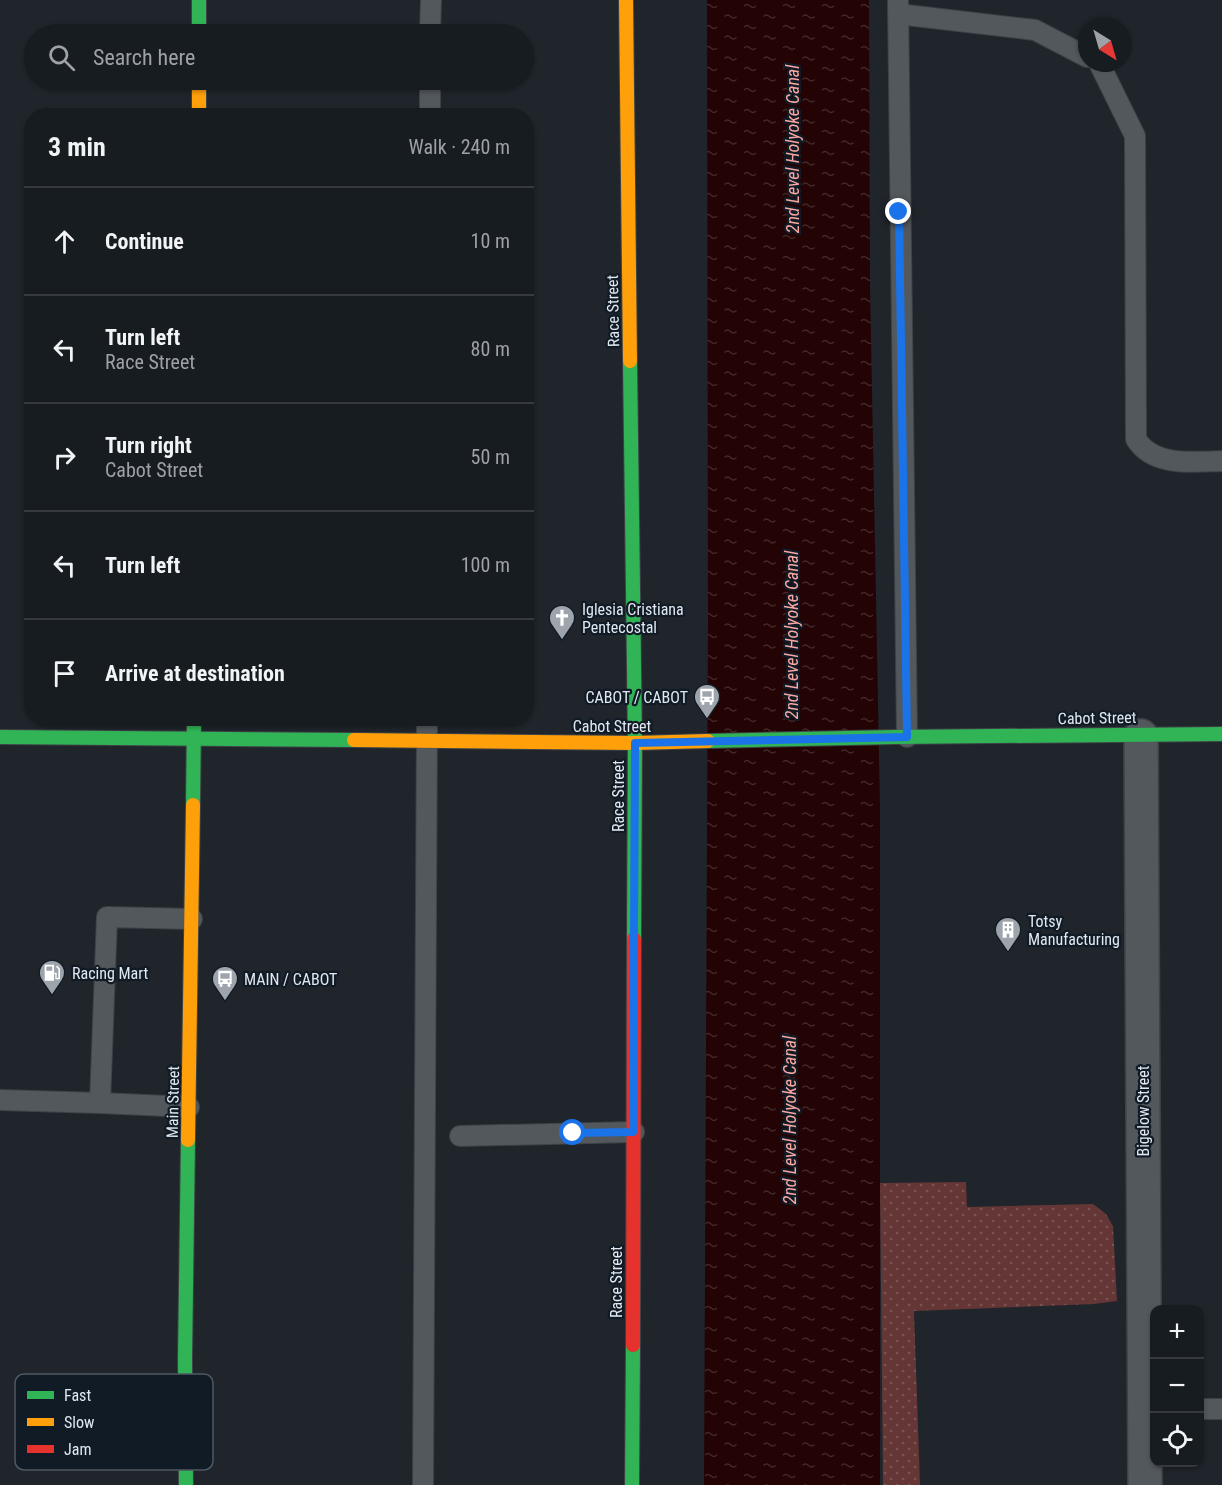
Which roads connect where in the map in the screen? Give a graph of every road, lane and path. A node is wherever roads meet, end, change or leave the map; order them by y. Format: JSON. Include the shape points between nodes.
{"nodes":[{"id":1,"x":199,"y":0,"type":"edge"},
{"id":2,"x":431,"y":0,"type":"edge"},
{"id":3,"x":626,"y":0,"type":"edge"},
{"id":4,"x":898,"y":7,"type":"edge"},
{"id":5,"x":199,"y":24,"type":"edge"},
{"id":6,"x":430,"y":24,"type":"edge"},
{"id":7,"x":1078,"y":52,"type":"edge"},
{"id":8,"x":1103,"y":72,"type":"edge"},
{"id":9,"x":199,"y":90,"type":"edge"},
{"id":10,"x":430,"y":90,"type":"edge"},
{"id":11,"x":199,"y":108,"type":"edge"},
{"id":12,"x":430,"y":108,"type":"edge"},
{"id":13,"x":1222,"y":461,"type":"edge"},
{"id":14,"x":194,"y":726,"type":"edge"},
{"id":15,"x":427,"y":726,"type":"edge"},
{"id":16,"x":1222,"y":734,"type":"edge"},
{"id":17,"x":1141,"y":736,"type":"junction"},
{"id":18,"x":0,"y":737,"type":"edge"},
{"id":19,"x":901,"y":737,"type":"junction"},
{"id":20,"x":194,"y":738,"type":"junction"},
{"id":21,"x":427,"y":740,"type":"junction"},
{"id":22,"x":635,"y":743,"type":"junction"},
{"id":23,"x":192,"y":919,"type":"junction"},
{"id":24,"x":0,"y":1100,"type":"edge"},
{"id":25,"x":100,"y":1104,"type":"junction"},
{"id":26,"x":189,"y":1107,"type":"junction"},
{"id":27,"x":633,"y":1132,"type":"junction"},
{"id":28,"x":460,"y":1136,"type":"dead end"},
{"id":29,"x":185,"y":1374,"type":"edge"},
{"id":30,"x":1150,"y":1409,"type":"edge"},
{"id":31,"x":1204,"y":1409,"type":"edge"},
{"id":32,"x":1222,"y":1409,"type":"edge"},
{"id":33,"x":186,"y":1470,"type":"edge"},
{"id":34,"x":186,"y":1485,"type":"edge"},
{"id":35,"x":423,"y":1485,"type":"edge"},
{"id":36,"x":632,"y":1485,"type":"edge"},
{"id":37,"x":1145,"y":1485,"type":"edge"}],
"edges":[{"from":1,"to":5,"type":"main road"},
{"from":2,"to":6,"type":"lane"},
{"from":3,"to":22,"type":"main road","name":"Race Street"},
{"from":4,"to":7,"type":"lane","via":[[1035,30]]},
{"from":4,"to":19,"type":"lane"},
{"from":8,"to":13,"type":"lane","via":[[1135,136],[1136,439],[1152,455],[1183,462]]},
{"from":9,"to":11,"type":"main road"},
{"from":10,"to":12,"type":"lane"},
{"from":14,"to":20,"type":"main road","name":"Main Street"},
{"from":15,"to":21,"type":"lane"},
{"from":16,"to":17,"type":"main road","name":"Cabot Street"},
{"from":17,"to":19,"type":"main road","name":"Cabot Street"},
{"from":17,"to":30,"type":"street","name":"Bigelow Street"},
{"from":18,"to":20,"type":"main road","name":"Cabot Street"},
{"from":19,"to":22,"type":"main road","name":"Cabot Street"},
{"from":20,"to":21,"type":"main road","name":"Cabot Street"},
{"from":20,"to":23,"type":"main road","name":"Main Street"},
{"from":21,"to":22,"type":"main road","name":"Cabot Street"},
{"from":21,"to":35,"type":"lane"},
{"from":22,"to":27,"type":"main road","name":"Race Street"},
{"from":23,"to":25,"type":"lane","via":[[106,917]]},
{"from":23,"to":26,"type":"main road","name":"Main Street"},
{"from":24,"to":25,"type":"lane"},
{"from":25,"to":26,"type":"lane"},
{"from":26,"to":29,"type":"main road","name":"Main Street"},
{"from":27,"to":28,"type":"lane"},
{"from":27,"to":36,"type":"main road","name":"Race Street"},
{"from":30,"to":37,"type":"street","name":"Bigelow Street"},
{"from":31,"to":32,"type":"lane"},
{"from":33,"to":34,"type":"main road","name":"Main Street"}]}
